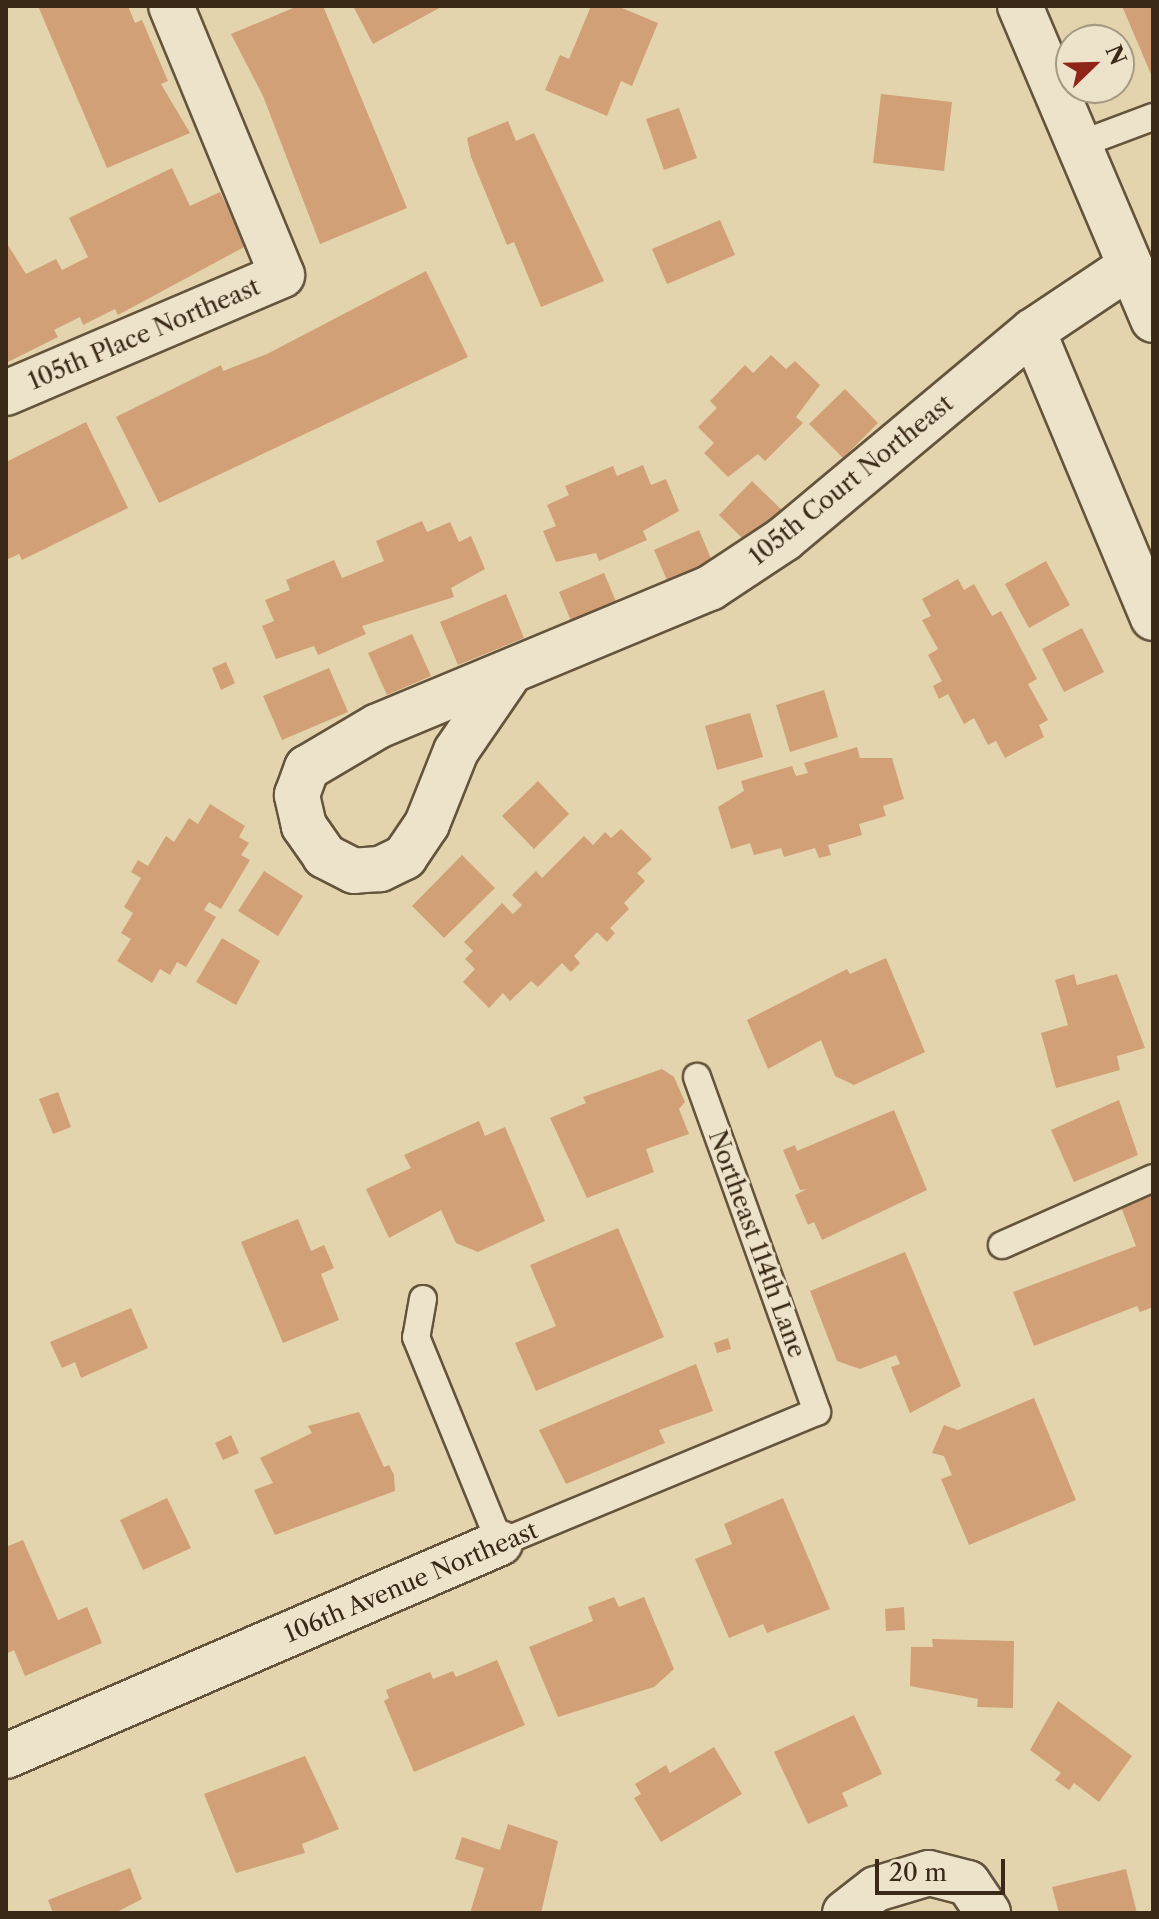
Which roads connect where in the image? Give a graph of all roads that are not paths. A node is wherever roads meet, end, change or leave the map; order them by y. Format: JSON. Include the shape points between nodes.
{"nodes":[{"id":1,"x":171,"y":6,"type":"edge"},
{"id":2,"x":1020,"y":6,"type":"edge"},
{"id":3,"x":1153,"y":117,"type":"edge"},
{"id":4,"x":1078,"y":145,"type":"junction"},
{"id":5,"x":1130,"y":266,"type":"junction"},
{"id":6,"x":1153,"y":320,"type":"edge"},
{"id":7,"x":1033,"y":331,"type":"junction"},
{"id":8,"x":6,"y":393,"type":"edge"},
{"id":9,"x":1153,"y":618,"type":"edge"},
{"id":10,"x":506,"y":678,"type":"junction"},
{"id":11,"x":697,"y":1077,"type":"dead end"},
{"id":12,"x":1153,"y":1178,"type":"edge"},
{"id":13,"x":1002,"y":1245,"type":"dead end"},
{"id":14,"x":423,"y":1299,"type":"dead end"},
{"id":15,"x":817,"y":1412,"type":"joint"},
{"id":16,"x":500,"y":1543,"type":"junction"},
{"id":17,"x":6,"y":1756,"type":"edge"},
{"id":18,"x":845,"y":1913,"type":"edge"},
{"id":19,"x":988,"y":1913,"type":"edge"}],
"edges":[{"from":1,"to":8,"type":"street","name":"105th Place Northeast","via":[[282,275]]},
{"from":2,"to":4,"type":"street"},
{"from":3,"to":4,"type":"lane"},
{"from":4,"to":5,"type":"street"},
{"from":5,"to":6,"type":"street"},
{"from":5,"to":7,"type":"street","name":"105th Court Northeast"},
{"from":7,"to":9,"type":"street"},
{"from":7,"to":10,"type":"street","name":"105th Court Northeast","via":[[784,539],[723,580]]},
{"from":10,"to":10,"type":"street","name":"105th Court Northeast","via":[[456,751],[427,824],[405,857],[380,869],[354,871],[325,856],[304,826],[297,795],[307,768],[378,726]]},
{"from":11,"to":15,"type":"lane","name":"Northeast 114th Lane"},
{"from":12,"to":13,"type":"lane"},
{"from":14,"to":16,"type":"lane","via":[[416,1337]]},
{"from":15,"to":16,"type":"lane","name":"106th Avenue Northeast"},
{"from":16,"to":17,"type":"street","name":"106th Avenue Northeast"},
{"from":18,"to":19,"type":"street","via":[[876,1889],[929,1873],[957,1876]]}]}
